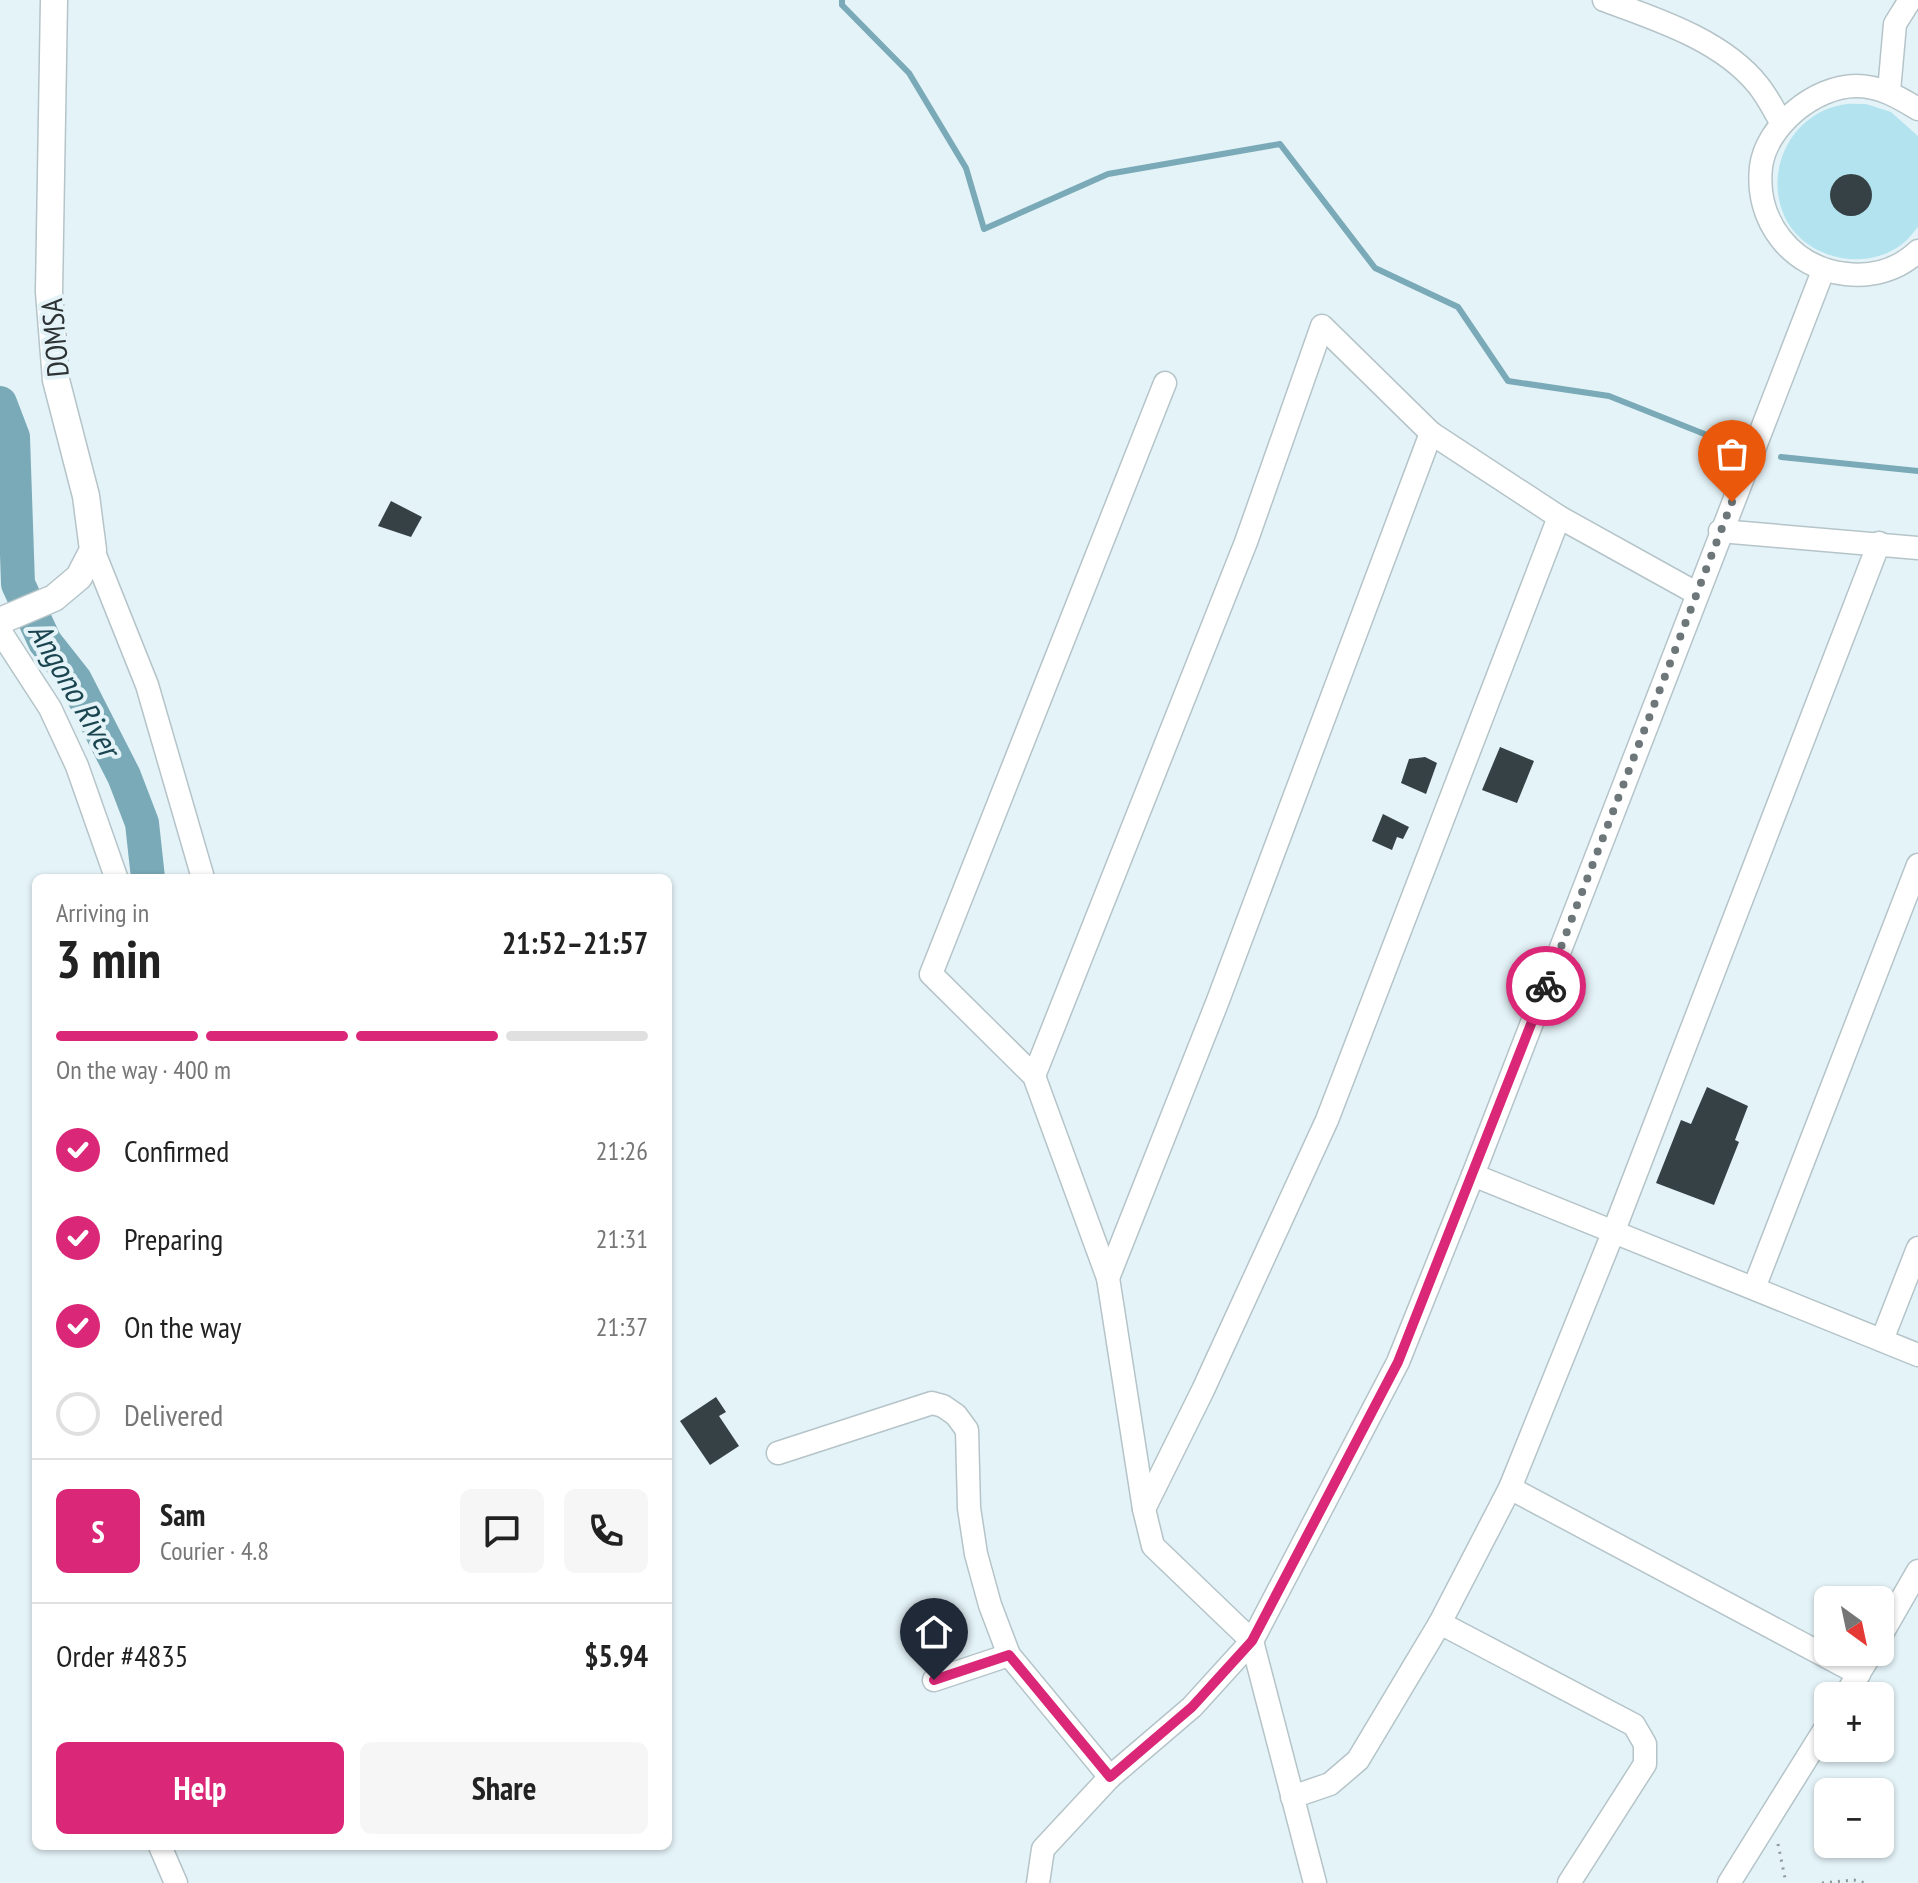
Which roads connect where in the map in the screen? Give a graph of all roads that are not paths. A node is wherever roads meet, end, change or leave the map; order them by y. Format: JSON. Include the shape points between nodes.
{"nodes":[{"id":1,"x":54,"y":0,"type":"edge"},
{"id":2,"x":1604,"y":0,"type":"edge"},
{"id":3,"x":1910,"y":0,"type":"edge"},
{"id":4,"x":1889,"y":91,"type":"junction"},
{"id":5,"x":1918,"y":109,"type":"edge"},
{"id":6,"x":1781,"y":122,"type":"junction"},
{"id":7,"x":1914,"y":265,"type":"edge"},
{"id":8,"x":1823,"y":271,"type":"junction"},
{"id":9,"x":1165,"y":383,"type":"dead end"},
{"id":10,"x":1431,"y":433,"type":"junction"},
{"id":11,"x":1559,"y":517,"type":"junction"},
{"id":12,"x":1720,"y":531,"type":"junction"},
{"id":13,"x":1879,"y":543,"type":"junction"},
{"id":14,"x":1918,"y":548,"type":"edge"},
{"id":15,"x":93,"y":550,"type":"junction"},
{"id":16,"x":1696,"y":593,"type":"junction"},
{"id":17,"x":5,"y":623,"type":"edge"},
{"id":18,"x":1918,"y":865,"type":"edge"},
{"id":19,"x":115,"y":874,"type":"edge"},
{"id":20,"x":202,"y":874,"type":"edge"},
{"id":21,"x":1034,"y":1076,"type":"junction"},
{"id":22,"x":1473,"y":1175,"type":"junction"},
{"id":23,"x":1613,"y":1233,"type":"junction"},
{"id":24,"x":1918,"y":1248,"type":"edge"},
{"id":25,"x":1108,"y":1278,"type":"junction"},
{"id":26,"x":1754,"y":1288,"type":"junction"},
{"id":27,"x":1882,"y":1340,"type":"junction"},
{"id":28,"x":1918,"y":1355,"type":"edge"},
{"id":29,"x":778,"y":1453,"type":"dead end"},
{"id":30,"x":1510,"y":1488,"type":"junction"},
{"id":31,"x":1144,"y":1509,"type":"junction"},
{"id":32,"x":1918,"y":1571,"type":"edge"},
{"id":33,"x":1894,"y":1613,"type":"edge"},
{"id":34,"x":1440,"y":1623,"type":"junction"},
{"id":35,"x":1252,"y":1641,"type":"junction"},
{"id":36,"x":1009,"y":1655,"type":"junction"},
{"id":37,"x":1864,"y":1666,"type":"edge"},
{"id":38,"x":1859,"y":1674,"type":"junction"},
{"id":39,"x":934,"y":1680,"type":"dead end"},
{"id":40,"x":1854,"y":1682,"type":"edge"},
{"id":41,"x":1814,"y":1747,"type":"edge"},
{"id":42,"x":1110,"y":1777,"type":"junction"},
{"id":43,"x":1292,"y":1797,"type":"junction"},
{"id":44,"x":162,"y":1850,"type":"edge"},
{"id":45,"x":176,"y":1883,"type":"edge"},
{"id":46,"x":1038,"y":1883,"type":"edge"},
{"id":47,"x":1315,"y":1883,"type":"edge"},
{"id":48,"x":1569,"y":1883,"type":"edge"},
{"id":49,"x":1729,"y":1883,"type":"edge"}],
"edges":[{"from":1,"to":15,"type":"main road","name":"DOMSA","via":[[50,307],[56,380],[86,496]]},
{"from":2,"to":6,"type":"street","via":[[1729,57],[1758,84]]},
{"from":3,"to":4,"type":"street","via":[[1895,24]]},
{"from":4,"to":5,"type":"street"},
{"from":4,"to":6,"type":"street","via":[[1855,86],[1820,93]]},
{"from":6,"to":8,"type":"street","via":[[1761,166],[1764,211],[1791,253]]},
{"from":7,"to":8,"type":"street","via":[[1866,277]]},
{"from":8,"to":12,"type":"street"},
{"from":9,"to":21,"type":"street","via":[[931,974]]},
{"from":10,"to":11,"type":"street"},
{"from":10,"to":21,"type":"street","via":[[1322,326],[1246,542]]},
{"from":10,"to":25,"type":"street"},
{"from":11,"to":16,"type":"street"},
{"from":11,"to":31,"type":"street","via":[[1327,1120]]},
{"from":12,"to":13,"type":"street"},
{"from":12,"to":16,"type":"street"},
{"from":13,"to":14,"type":"street"},
{"from":13,"to":23,"type":"street"},
{"from":15,"to":17,"type":"main road","via":[[79,577],[54,598]]},
{"from":15,"to":20,"type":"street","via":[[147,685]]},
{"from":16,"to":22,"type":"street"},
{"from":17,"to":19,"type":"street","via":[[77,766]]},
{"from":18,"to":26,"type":"street"},
{"from":21,"to":25,"type":"street"},
{"from":22,"to":23,"type":"street"},
{"from":22,"to":35,"type":"street","via":[[1398,1362]]},
{"from":23,"to":26,"type":"street"},
{"from":23,"to":30,"type":"street"},
{"from":24,"to":27,"type":"street"},
{"from":25,"to":31,"type":"street"},
{"from":26,"to":27,"type":"street"},
{"from":27,"to":28,"type":"street"},
{"from":29,"to":36,"type":"street","via":[[932,1403],[956,1415],[967,1430],[976,1554]]},
{"from":30,"to":34,"type":"street"},
{"from":30,"to":38,"type":"street"},
{"from":31,"to":35,"type":"street","via":[[1153,1546]]},
{"from":32,"to":33,"type":"street"},
{"from":34,"to":43,"type":"street","via":[[1358,1760],[1330,1784]]},
{"from":34,"to":48,"type":"street","via":[[1634,1725],[1645,1744],[1645,1764]]},
{"from":35,"to":42,"type":"street","via":[[1192,1707]]},
{"from":35,"to":43,"type":"street"},
{"from":36,"to":39,"type":"street"},
{"from":36,"to":42,"type":"street"},
{"from":37,"to":38,"type":"street"},
{"from":38,"to":40,"type":"street"},
{"from":41,"to":49,"type":"street"},
{"from":42,"to":46,"type":"street","via":[[1043,1849]]},
{"from":43,"to":47,"type":"street"},
{"from":44,"to":45,"type":"street"}]}
